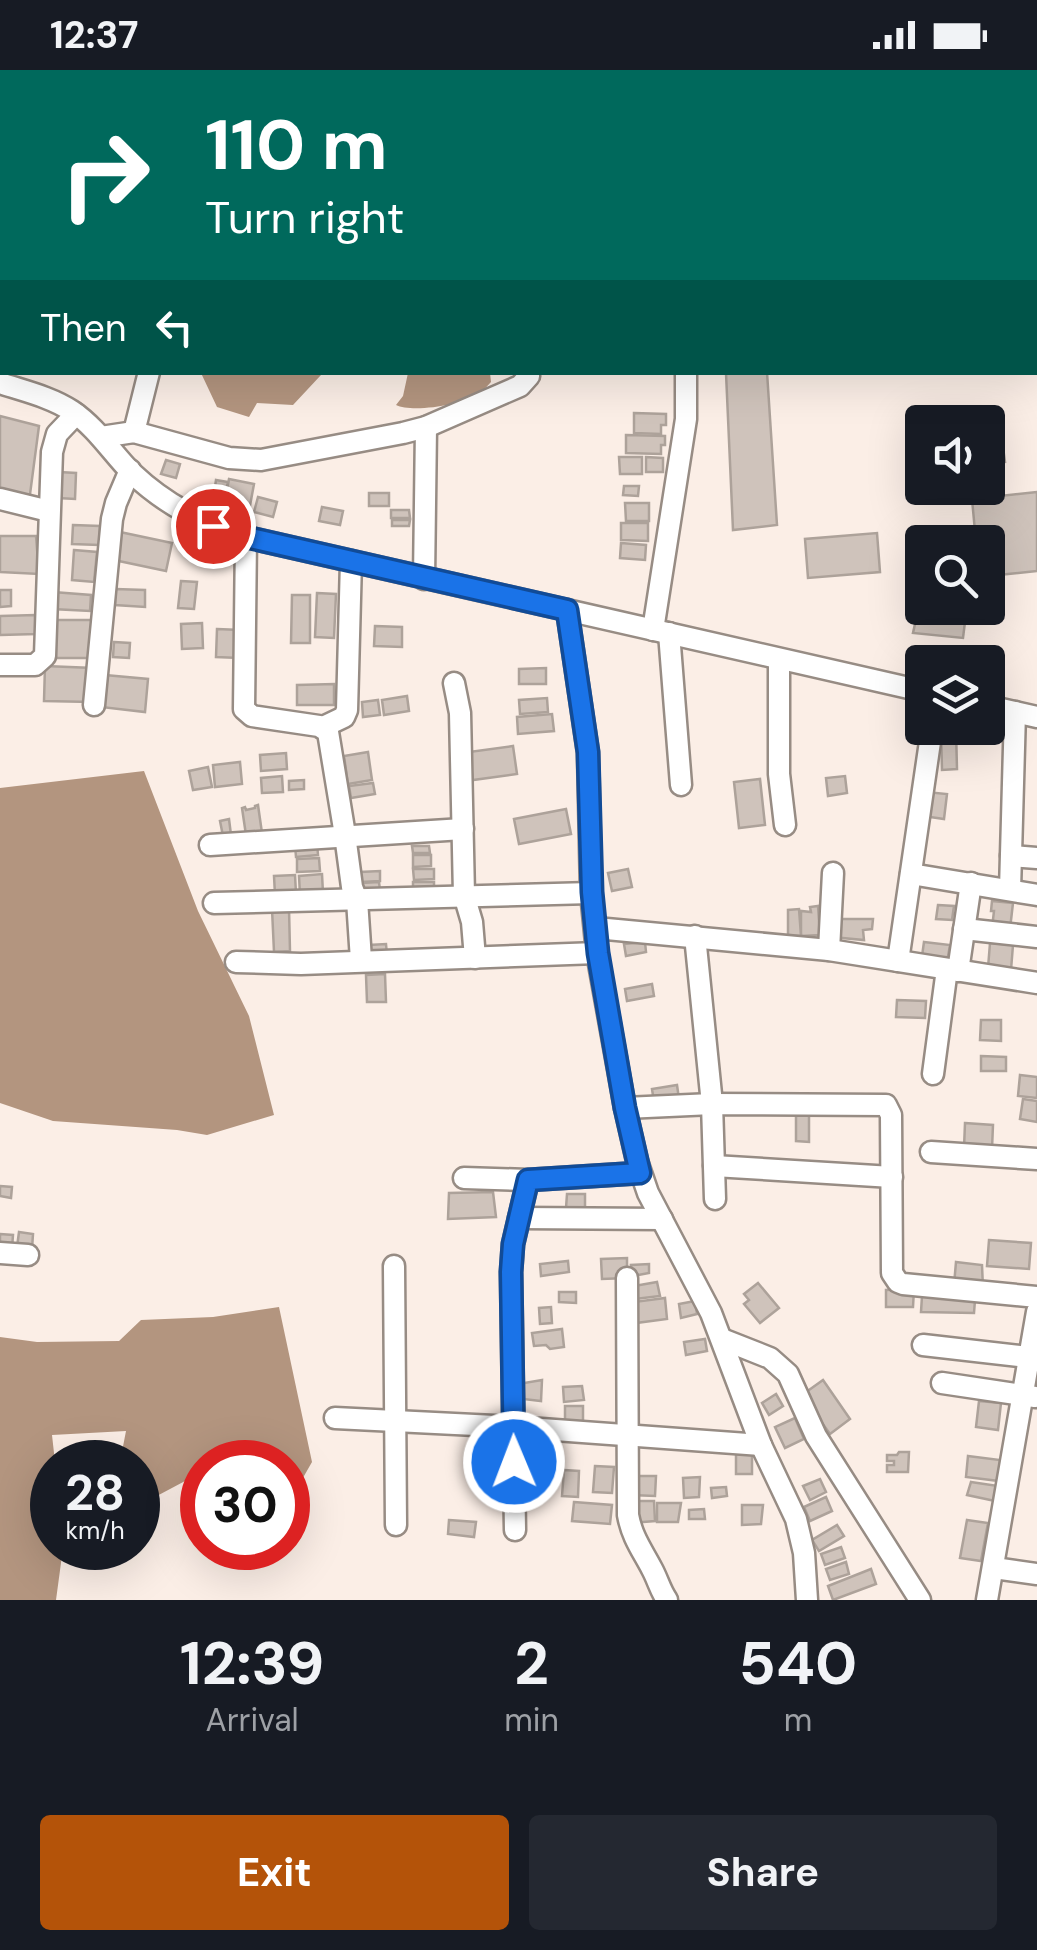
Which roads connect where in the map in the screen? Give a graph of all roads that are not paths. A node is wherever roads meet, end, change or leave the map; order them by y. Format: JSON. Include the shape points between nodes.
{"nodes":[{"id":1,"x":148,"y":375,"type":"edge"},
{"id":2,"x":528,"y":375,"type":"edge"},
{"id":3,"x":686,"y":375,"type":"edge"},
{"id":4,"x":0,"y":383,"type":"edge"},
{"id":5,"x":76,"y":414,"type":"junction"},
{"id":6,"x":426,"y":426,"type":"junction"},
{"id":7,"x":134,"y":432,"type":"junction"},
{"id":8,"x":101,"y":436,"type":"junction"},
{"id":9,"x":130,"y":470,"type":"junction"},
{"id":10,"x":0,"y":499,"type":"edge"},
{"id":11,"x":49,"y":511,"type":"junction"},
{"id":12,"x":246,"y":537,"type":"junction"},
{"id":13,"x":350,"y":562,"type":"junction"},
{"id":14,"x":424,"y":578,"type":"junction"},
{"id":15,"x":567,"y":610,"type":"junction"},
{"id":16,"x":661,"y":632,"type":"junction"},
{"id":17,"x":779,"y":660,"type":"junction"},
{"id":18,"x":0,"y":665,"type":"edge"},
{"id":19,"x":454,"y":684,"type":"dead end"},
{"id":20,"x":905,"y":688,"type":"edge"},
{"id":21,"x":94,"y":704,"type":"dead end"},
{"id":22,"x":1005,"y":710,"type":"edge"},
{"id":23,"x":1015,"y":712,"type":"junction"},
{"id":24,"x":1037,"y":717,"type":"edge"},
{"id":25,"x":323,"y":728,"type":"junction"},
{"id":26,"x":930,"y":745,"type":"edge"},
{"id":27,"x":681,"y":785,"type":"dead end"},
{"id":28,"x":785,"y":825,"type":"dead end"},
{"id":29,"x":463,"y":829,"type":"junction"},
{"id":30,"x":346,"y":834,"type":"junction"},
{"id":31,"x":210,"y":845,"type":"dead end"},
{"id":32,"x":1011,"y":856,"type":"junction"},
{"id":33,"x":1037,"y":858,"type":"edge"},
{"id":34,"x":832,"y":873,"type":"dead end"},
{"id":35,"x":911,"y":874,"type":"junction"},
{"id":36,"x":970,"y":883,"type":"junction"},
{"id":37,"x":1010,"y":890,"type":"junction"},
{"id":38,"x":592,"y":892,"type":"junction"},
{"id":39,"x":1037,"y":894,"type":"edge"},
{"id":40,"x":464,"y":895,"type":"junction"},
{"id":41,"x":357,"y":900,"type":"junction"},
{"id":42,"x":214,"y":903,"type":"dead end"},
{"id":43,"x":596,"y":928,"type":"junction"},
{"id":44,"x":964,"y":929,"type":"junction"},
{"id":45,"x":696,"y":936,"type":"junction"},
{"id":46,"x":1037,"y":937,"type":"edge"},
{"id":47,"x":829,"y":950,"type":"junction"},
{"id":48,"x":598,"y":953,"type":"junction"},
{"id":49,"x":475,"y":958,"type":"junction"},
{"id":50,"x":362,"y":960,"type":"junction"},
{"id":51,"x":898,"y":961,"type":"junction"},
{"id":52,"x":236,"y":962,"type":"dead end"},
{"id":53,"x":952,"y":970,"type":"junction"},
{"id":54,"x":1037,"y":983,"type":"edge"},
{"id":55,"x":934,"y":1074,"type":"dead end"},
{"id":56,"x":712,"y":1104,"type":"junction"},
{"id":57,"x":625,"y":1108,"type":"junction"},
{"id":58,"x":930,"y":1152,"type":"dead end"},
{"id":59,"x":1037,"y":1158,"type":"edge"},
{"id":60,"x":714,"y":1166,"type":"junction"},
{"id":61,"x":640,"y":1173,"type":"junction"},
{"id":62,"x":892,"y":1176,"type":"junction"},
{"id":63,"x":464,"y":1178,"type":"dead end"},
{"id":64,"x":528,"y":1180,"type":"junction"},
{"id":65,"x":716,"y":1199,"type":"dead end"},
{"id":66,"x":519,"y":1218,"type":"junction"},
{"id":67,"x":662,"y":1219,"type":"junction"},
{"id":68,"x":0,"y":1253,"type":"edge"},
{"id":69,"x":28,"y":1255,"type":"dead end"},
{"id":70,"x":394,"y":1266,"type":"dead end"},
{"id":71,"x":627,"y":1278,"type":"dead end"},
{"id":72,"x":1037,"y":1297,"type":"edge"},
{"id":73,"x":1037,"y":1312,"type":"edge"},
{"id":74,"x":722,"y":1340,"type":"junction"},
{"id":75,"x":923,"y":1344,"type":"dead end"},
{"id":76,"x":1028,"y":1356,"type":"junction"},
{"id":77,"x":942,"y":1383,"type":"dead end"},
{"id":78,"x":1030,"y":1397,"type":"edge"},
{"id":79,"x":335,"y":1418,"type":"dead end"},
{"id":80,"x":396,"y":1421,"type":"junction"},
{"id":81,"x":514,"y":1427,"type":"junction"},
{"id":82,"x":628,"y":1435,"type":"junction"},
{"id":83,"x":761,"y":1446,"type":"junction"},
{"id":84,"x":396,"y":1525,"type":"dead end"},
{"id":85,"x":515,"y":1530,"type":"dead end"},
{"id":86,"x":994,"y":1568,"type":"junction"},
{"id":87,"x":1037,"y":1574,"type":"edge"},
{"id":88,"x":667,"y":1600,"type":"edge"},
{"id":89,"x":807,"y":1600,"type":"edge"},
{"id":90,"x":920,"y":1600,"type":"edge"},
{"id":91,"x":987,"y":1600,"type":"edge"}],
"edges":[{"from":1,"to":7,"type":"street"},
{"from":2,"to":6,"type":"street","via":[[520,386]]},
{"from":3,"to":16,"type":"street"},
{"from":4,"to":5,"type":"street"},
{"from":5,"to":8,"type":"street"},
{"from":5,"to":11,"type":"street","via":[[57,434]]},
{"from":6,"to":7,"type":"street","via":[[261,460],[228,458]]},
{"from":6,"to":14,"type":"street"},
{"from":7,"to":8,"type":"street"},
{"from":8,"to":9,"type":"street"},
{"from":9,"to":12,"type":"street","via":[[184,514]]},
{"from":9,"to":21,"type":"street","via":[[112,519]]},
{"from":10,"to":11,"type":"street"},
{"from":11,"to":18,"type":"street","via":[[45,656],[36,665]]},
{"from":12,"to":13,"type":"street"},
{"from":12,"to":25,"type":"street","via":[[244,709]]},
{"from":13,"to":14,"type":"street"},
{"from":13,"to":25,"type":"street","via":[[346,710]]},
{"from":14,"to":15,"type":"street"},
{"from":15,"to":16,"type":"street"},
{"from":15,"to":38,"type":"street","via":[[588,752]]},
{"from":16,"to":17,"type":"street"},
{"from":16,"to":27,"type":"street"},
{"from":17,"to":20,"type":"street"},
{"from":17,"to":28,"type":"street"},
{"from":19,"to":29,"type":"street"},
{"from":22,"to":23,"type":"street"},
{"from":23,"to":24,"type":"street"},
{"from":23,"to":32,"type":"street"},
{"from":25,"to":30,"type":"street"},
{"from":26,"to":35,"type":"street"},
{"from":29,"to":30,"type":"street"},
{"from":29,"to":40,"type":"street"},
{"from":30,"to":31,"type":"street"},
{"from":30,"to":41,"type":"street"},
{"from":32,"to":33,"type":"street"},
{"from":32,"to":37,"type":"street"},
{"from":34,"to":47,"type":"street"},
{"from":35,"to":36,"type":"street"},
{"from":35,"to":51,"type":"street"},
{"from":36,"to":37,"type":"street"},
{"from":36,"to":44,"type":"street"},
{"from":37,"to":39,"type":"street"},
{"from":38,"to":40,"type":"street"},
{"from":38,"to":43,"type":"street"},
{"from":40,"to":41,"type":"street"},
{"from":40,"to":49,"type":"street"},
{"from":41,"to":42,"type":"street"},
{"from":41,"to":50,"type":"street"},
{"from":43,"to":45,"type":"street"},
{"from":43,"to":48,"type":"street"},
{"from":44,"to":46,"type":"street"},
{"from":44,"to":53,"type":"street"},
{"from":45,"to":47,"type":"street"},
{"from":45,"to":56,"type":"street"},
{"from":47,"to":51,"type":"street"},
{"from":48,"to":49,"type":"street"},
{"from":48,"to":57,"type":"street"},
{"from":49,"to":50,"type":"street"},
{"from":50,"to":52,"type":"street"},
{"from":51,"to":53,"type":"street"},
{"from":53,"to":54,"type":"street"},
{"from":53,"to":55,"type":"street"},
{"from":56,"to":57,"type":"street"},
{"from":56,"to":60,"type":"street"},
{"from":56,"to":62,"type":"street","via":[[886,1105]]},
{"from":57,"to":61,"type":"street"},
{"from":58,"to":59,"type":"street"},
{"from":60,"to":62,"type":"street"},
{"from":60,"to":65,"type":"street"},
{"from":61,"to":64,"type":"street"},
{"from":61,"to":67,"type":"street"},
{"from":62,"to":72,"type":"street","via":[[892,1273],[898,1282]]},
{"from":63,"to":64,"type":"street"},
{"from":64,"to":66,"type":"street"},
{"from":66,"to":67,"type":"street"},
{"from":66,"to":81,"type":"street","via":[[511,1272]]},
{"from":67,"to":74,"type":"street"},
{"from":68,"to":69,"type":"street"},
{"from":70,"to":80,"type":"street"},
{"from":71,"to":82,"type":"street"},
{"from":73,"to":76,"type":"street"},
{"from":74,"to":83,"type":"street"},
{"from":74,"to":90,"type":"street","via":[[770,1358],[788,1374],[816,1436]]},
{"from":75,"to":76,"type":"street"},
{"from":76,"to":78,"type":"street"},
{"from":77,"to":78,"type":"street"},
{"from":78,"to":86,"type":"street"},
{"from":79,"to":80,"type":"street"},
{"from":80,"to":81,"type":"street"},
{"from":80,"to":84,"type":"street"},
{"from":81,"to":82,"type":"street"},
{"from":81,"to":85,"type":"street"},
{"from":82,"to":83,"type":"street"},
{"from":82,"to":88,"type":"street","via":[[630,1530]]},
{"from":83,"to":89,"type":"street","via":[[796,1519]]},
{"from":86,"to":87,"type":"street"},
{"from":86,"to":91,"type":"street"}]}
